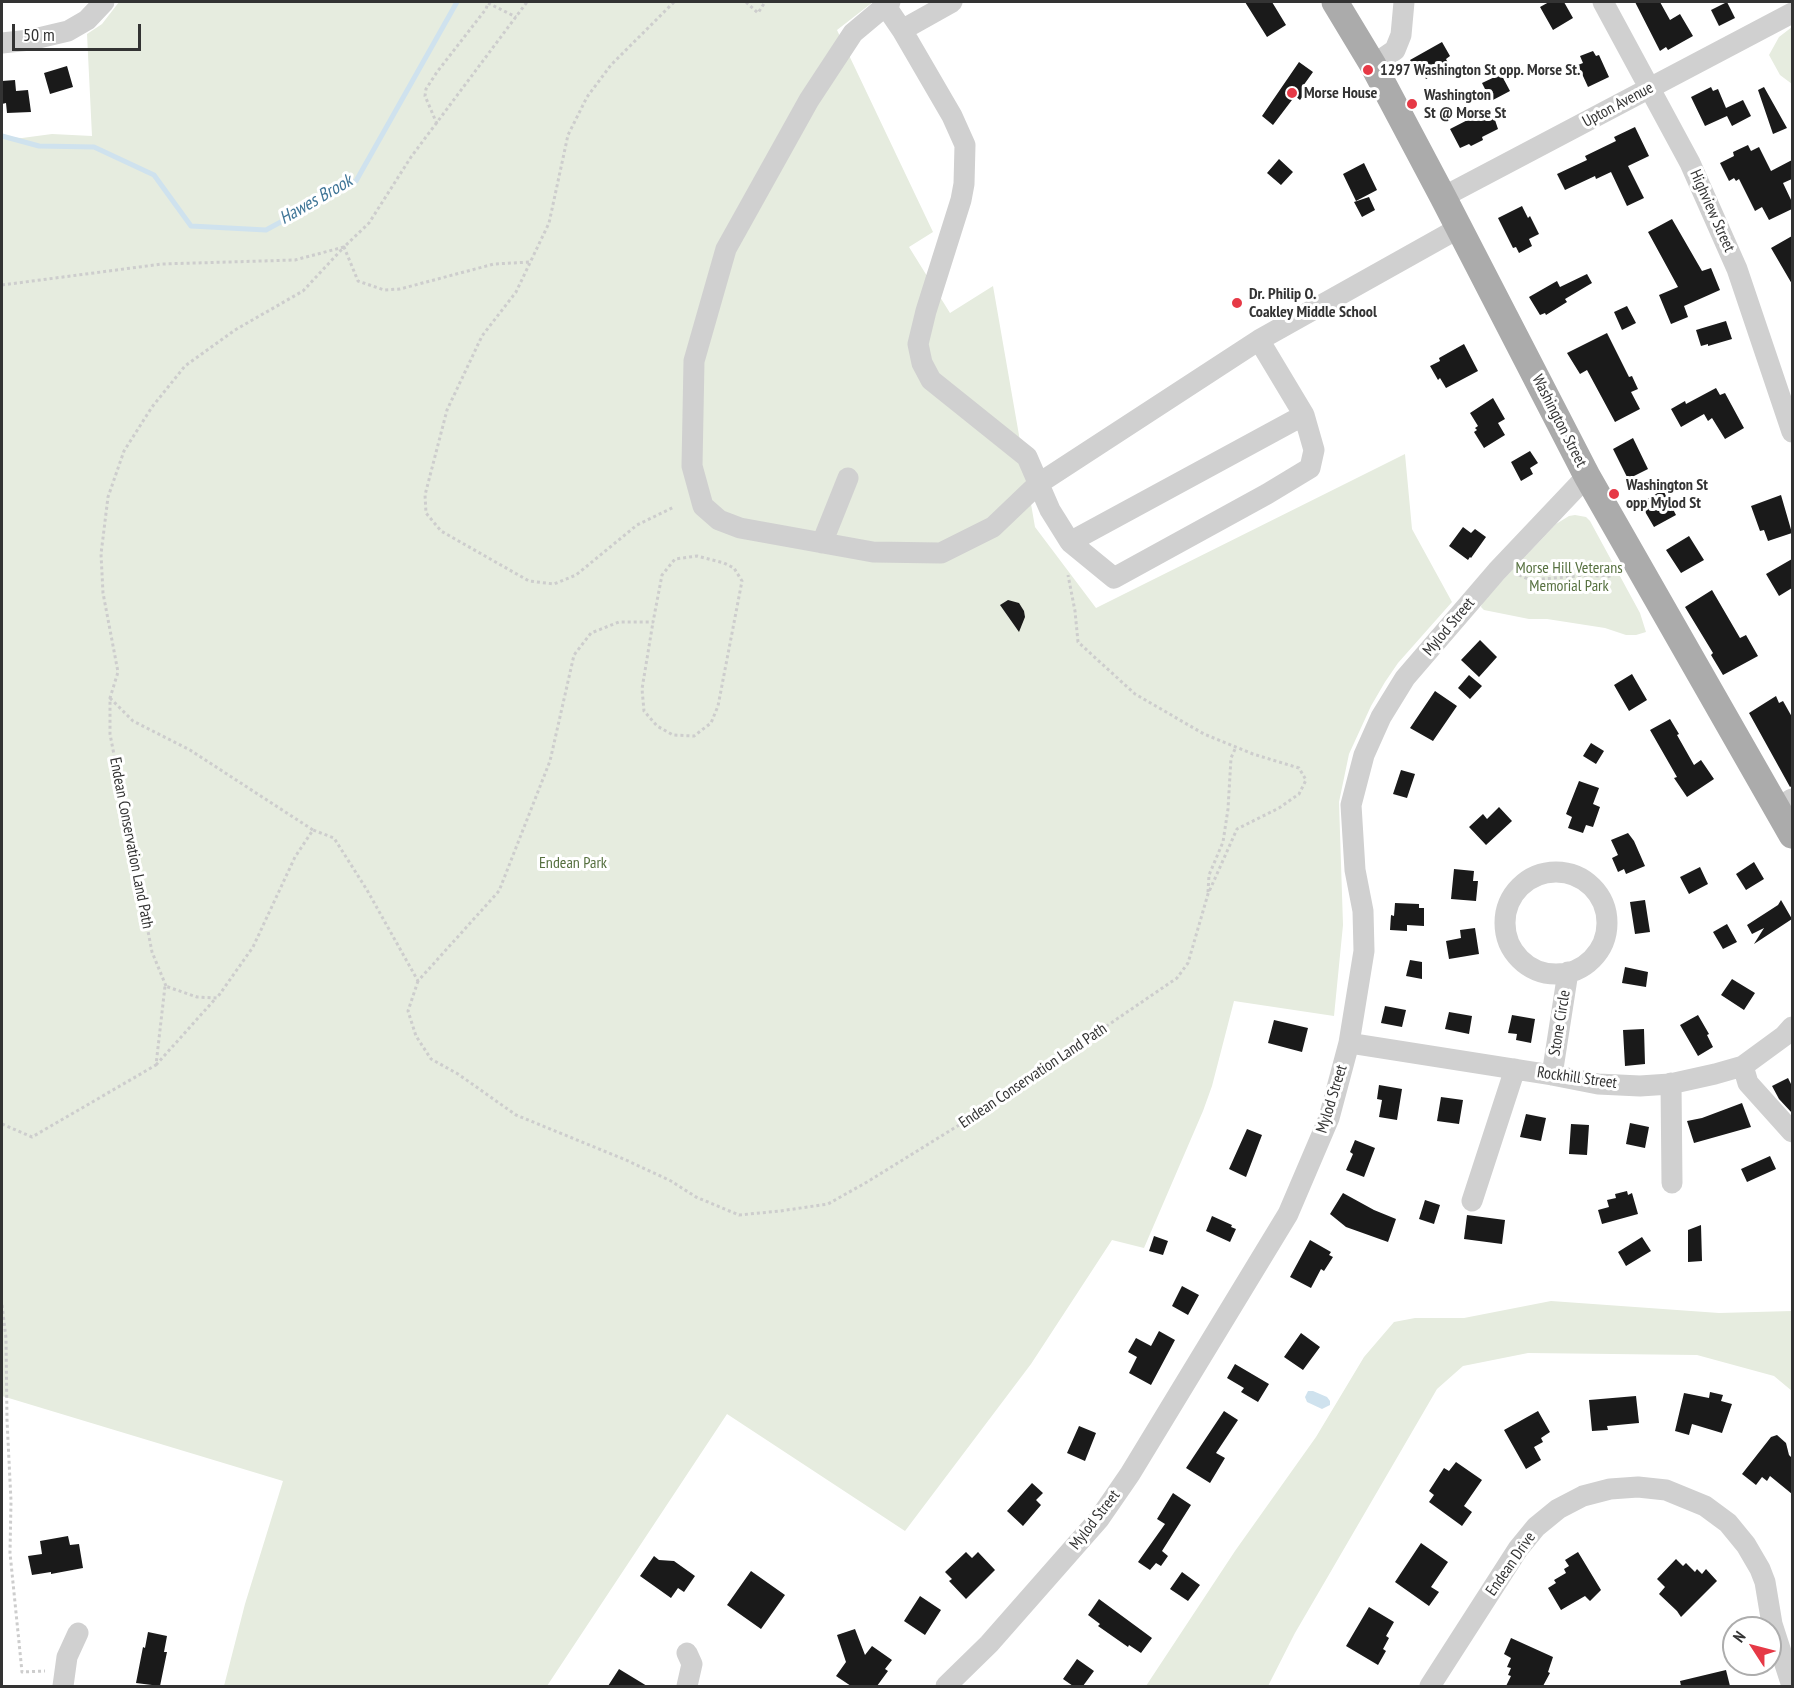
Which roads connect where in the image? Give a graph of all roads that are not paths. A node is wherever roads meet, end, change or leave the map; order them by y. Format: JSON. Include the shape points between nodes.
{"nodes":[{"id":1,"x":104,"y":2,"type":"edge"},
{"id":2,"x":952,"y":2,"type":"edge"},
{"id":3,"x":1335,"y":2,"type":"edge"},
{"id":4,"x":1404,"y":2,"type":"edge"},
{"id":5,"x":1603,"y":2,"type":"edge"},
{"id":6,"x":888,"y":3,"type":"edge"},
{"id":7,"x":1792,"y":13,"type":"edge"},
{"id":8,"x":902,"y":30,"type":"junction"},
{"id":9,"x":2,"y":43,"type":"edge"},
{"id":10,"x":1373,"y":65,"type":"junction"},
{"id":11,"x":1649,"y":88,"type":"junction"},
{"id":12,"x":1443,"y":197,"type":"junction"},
{"id":13,"x":1459,"y":228,"type":"junction"},
{"id":14,"x":1259,"y":340,"type":"junction"},
{"id":15,"x":1304,"y":416,"type":"junction"},
{"id":16,"x":1792,"y":432,"type":"edge"},
{"id":17,"x":1587,"y":476,"type":"junction"},
{"id":18,"x":848,"y":478,"type":"dead end"},
{"id":19,"x":1038,"y":484,"type":"junction"},
{"id":20,"x":1070,"y":542,"type":"junction"},
{"id":21,"x":822,"y":543,"type":"junction"},
{"id":22,"x":1784,"y":804,"type":"edge"},
{"id":23,"x":1792,"y":835,"type":"edge"},
{"id":24,"x":1568,"y":972,"type":"junction"},
{"id":25,"x":1792,"y":1027,"type":"edge"},
{"id":26,"x":1349,"y":1043,"type":"junction"},
{"id":27,"x":1743,"y":1066,"type":"junction"},
{"id":28,"x":1515,"y":1069,"type":"junction"},
{"id":29,"x":1552,"y":1075,"type":"junction"},
{"id":30,"x":1671,"y":1083,"type":"junction"},
{"id":31,"x":1792,"y":1132,"type":"edge"},
{"id":32,"x":1672,"y":1183,"type":"dead end"},
{"id":33,"x":1472,"y":1201,"type":"dead end"},
{"id":34,"x":78,"y":1633,"type":"dead end"},
{"id":35,"x":687,"y":1653,"type":"dead end"},
{"id":36,"x":63,"y":1686,"type":"edge"},
{"id":37,"x":687,"y":1686,"type":"edge"},
{"id":38,"x":946,"y":1686,"type":"edge"},
{"id":39,"x":1430,"y":1686,"type":"edge"},
{"id":40,"x":1792,"y":1686,"type":"edge"}],
"edges":[{"from":1,"to":9,"type":"street","via":[[87,20],[68,31]]},
{"from":2,"to":8,"type":"street"},
{"from":3,"to":10,"type":"main road","name":"Washington Street"},
{"from":4,"to":10,"type":"street","via":[[1401,35],[1395,50]]},
{"from":5,"to":11,"type":"street","name":"Highview Street"},
{"from":6,"to":8,"type":"street"},
{"from":6,"to":21,"type":"street","via":[[853,33],[809,100],[726,249],[694,362],[692,466],[703,506],[719,520],[740,528]]},
{"from":7,"to":11,"type":"street","name":"Upton Avenue"},
{"from":8,"to":19,"type":"street","via":[[965,145],[962,200],[926,311],[918,344],[922,363],[931,380],[1027,457]]},
{"from":10,"to":12,"type":"main road","name":"Washington Street"},
{"from":11,"to":12,"type":"street","name":"Upton Avenue"},
{"from":11,"to":16,"type":"street","name":"Highview Street","via":[[1690,163],[1737,269]]},
{"from":12,"to":13,"type":"main road","name":"Washington Street"},
{"from":13,"to":14,"type":"street"},
{"from":13,"to":17,"type":"main road","name":"Washington Street"},
{"from":14,"to":15,"type":"street"},
{"from":14,"to":19,"type":"street"},
{"from":15,"to":20,"type":"street"},
{"from":15,"to":20,"type":"street","via":[[1314,450],[1310,468],[1114,578]]},
{"from":17,"to":22,"type":"main road","name":"Washington Street"},
{"from":17,"to":26,"type":"street","name":"Mylod Street","via":[[1497,571],[1405,678],[1364,755],[1351,805],[1364,951]]},
{"from":18,"to":21,"type":"street"},
{"from":19,"to":20,"type":"street"},
{"from":19,"to":21,"type":"street","via":[[993,527],[941,553],[873,552]]},
{"from":22,"to":23,"type":"main road","name":"Washington Street"},
{"from":24,"to":24,"type":"street","name":"Stone Circle","via":[[1597,953],[1606,919],[1602,902],[1579,877],[1562,872],[1544,873],[1517,889],[1505,918],[1506,934],[1522,962],[1552,974]]},
{"from":24,"to":29,"type":"street","name":"Stone Circle"},
{"from":25,"to":27,"type":"street","name":"Rockhill Street"},
{"from":26,"to":28,"type":"street","name":"Rockhill Street"},
{"from":26,"to":38,"type":"street","name":"Mylod Street","via":[[1329,1118],[1288,1214],[1130,1474],[1099,1520],[989,1644]]},
{"from":27,"to":30,"type":"street","name":"Rockhill Street"},
{"from":27,"to":31,"type":"street","via":[[1748,1083]]},
{"from":28,"to":29,"type":"street","name":"Rockhill Street"},
{"from":28,"to":33,"type":"street"},
{"from":29,"to":30,"type":"street","name":"Rockhill Street","via":[[1598,1084]]},
{"from":30,"to":32,"type":"street"},
{"from":34,"to":36,"type":"street","via":[[67,1658]]},
{"from":35,"to":37,"type":"street","via":[[692,1664]]},
{"from":39,"to":40,"type":"street","name":"Endean Drive","via":[[1536,1527],[1583,1496],[1638,1487],[1673,1492],[1705,1506],[1728,1523],[1746,1545],[1765,1582],[1772,1624]]}]}
